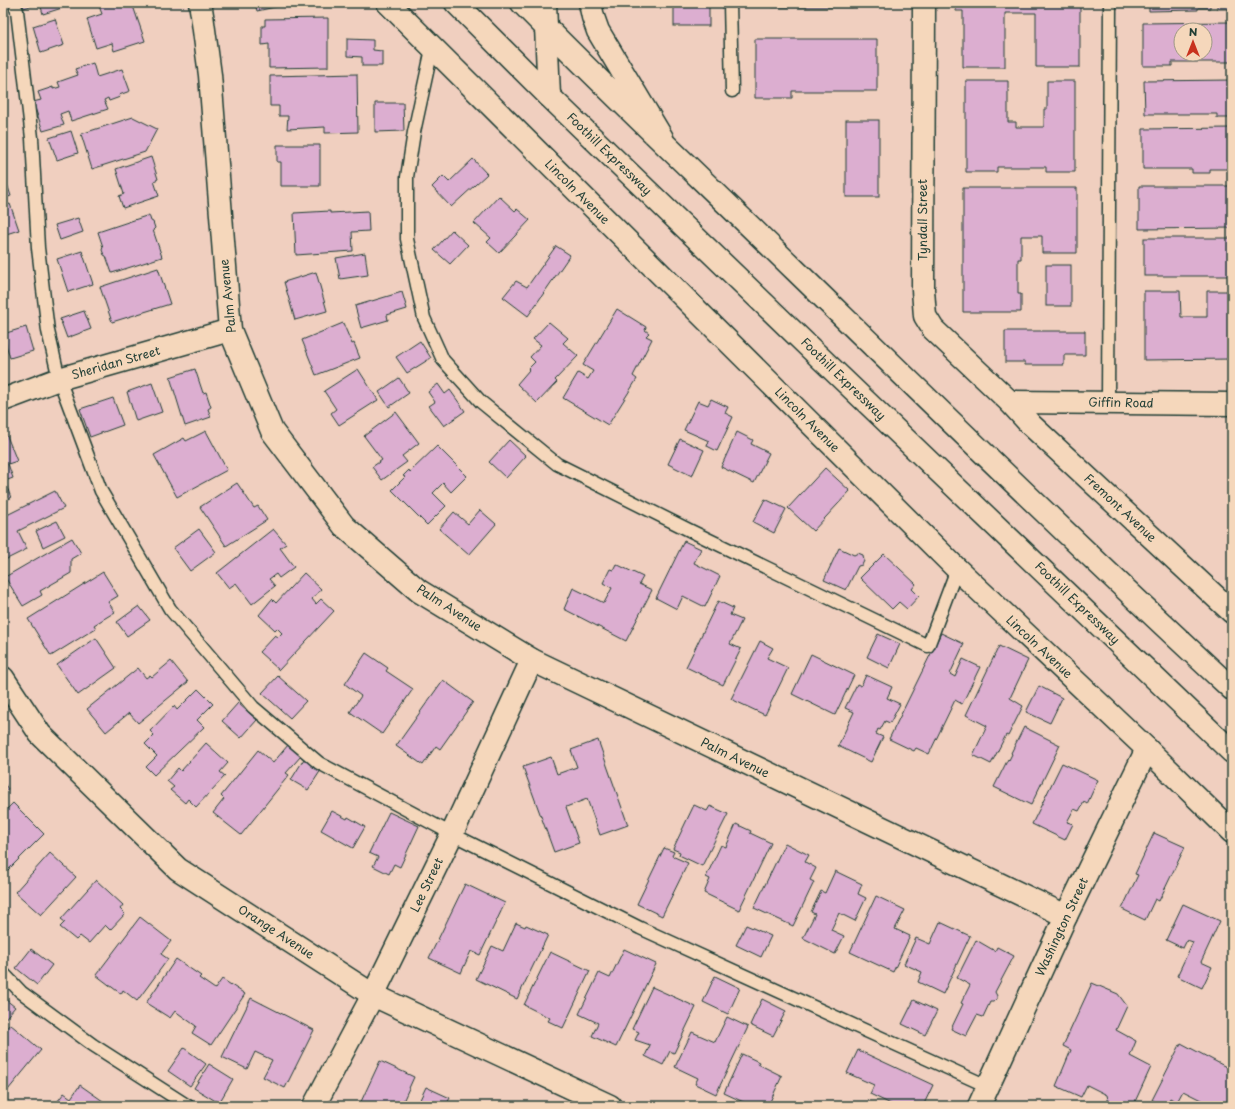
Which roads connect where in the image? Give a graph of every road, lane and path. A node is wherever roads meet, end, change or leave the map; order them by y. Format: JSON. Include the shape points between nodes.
{"nodes":[{"id":1,"x":14,"y":3,"type":"edge"},
{"id":2,"x":200,"y":3,"type":"edge"},
{"id":3,"x":388,"y":3,"type":"edge"},
{"id":4,"x":456,"y":3,"type":"edge"},
{"id":5,"x":522,"y":3,"type":"edge"},
{"id":6,"x":545,"y":3,"type":"edge"},
{"id":7,"x":590,"y":3,"type":"edge"},
{"id":8,"x":730,"y":3,"type":"edge"},
{"id":9,"x":924,"y":3,"type":"edge"},
{"id":10,"x":1110,"y":3,"type":"edge"},
{"id":11,"x":546,"y":28,"type":"junction"},
{"id":12,"x":432,"y":49,"type":"junction"},
{"id":13,"x":732,"y":91,"type":"dead end"},
{"id":14,"x":549,"y":96,"type":"junction"},
{"id":15,"x":667,"y":146,"type":"junction"},
{"id":16,"x":230,"y":330,"type":"junction"},
{"id":17,"x":59,"y":379,"type":"junction"},
{"id":18,"x":3,"y":400,"type":"edge"},
{"id":19,"x":1010,"y":402,"type":"junction"},
{"id":20,"x":1108,"y":404,"type":"junction"},
{"id":21,"x":1232,"y":404,"type":"edge"},
{"id":22,"x":957,"y":569,"type":"junction"},
{"id":23,"x":1232,"y":612,"type":"edge"},
{"id":24,"x":532,"y":660,"type":"junction"},
{"id":25,"x":3,"y":678,"type":"edge"},
{"id":26,"x":1232,"y":689,"type":"edge"},
{"id":27,"x":1147,"y":749,"type":"junction"},
{"id":28,"x":1232,"y":752,"type":"edge"},
{"id":29,"x":1232,"y":832,"type":"edge"},
{"id":30,"x":452,"y":834,"type":"junction"},
{"id":31,"x":1066,"y":916,"type":"junction"},
{"id":32,"x":3,"y":973,"type":"edge"},
{"id":33,"x":373,"y":996,"type":"junction"},
{"id":34,"x":987,"y":1086,"type":"junction"},
{"id":35,"x":188,"y":1106,"type":"edge"},
{"id":36,"x":314,"y":1106,"type":"edge"},
{"id":37,"x":610,"y":1106,"type":"edge"},
{"id":38,"x":979,"y":1106,"type":"edge"}],
"edges":[{"from":1,"to":17,"type":"lane","via":[[32,138],[38,248],[48,331]]},
{"from":2,"to":16,"type":"main road","name":"Palm Avenue","via":[[210,75]]},
{"from":3,"to":12,"type":"main road","name":"Lincoln Avenue"},
{"from":4,"to":14,"type":"main road","name":"Foothill Expressway"},
{"from":5,"to":11,"type":"main road"},
{"from":6,"to":11,"type":"main road"},
{"from":7,"to":15,"type":"main road","via":[[598,31]]},
{"from":8,"to":13,"type":"lane"},
{"from":9,"to":19,"type":"main road","name":"Tyndall Street","via":[[923,290],[926,316],[933,329]]},
{"from":10,"to":20,"type":"lane"},
{"from":11,"to":14,"type":"main road"},
{"from":11,"to":15,"type":"main road"},
{"from":12,"to":22,"type":"main road","name":"Lincoln Avenue"},
{"from":12,"to":22,"type":"lane","via":[[406,177],[407,239],[424,318],[430,332],[443,360],[481,402],[557,464],[928,646]]},
{"from":14,"to":28,"type":"main road","name":"Foothill Expressway"},
{"from":15,"to":26,"type":"main road"},
{"from":16,"to":17,"type":"main road","name":"Sheridan Street"},
{"from":16,"to":24,"type":"main road","name":"Palm Avenue","via":[[272,431],[344,526],[419,591]]},
{"from":17,"to":18,"type":"main road","name":"Sheridan Street"},
{"from":17,"to":30,"type":"lane","via":[[101,491],[170,609],[253,707],[319,763]]},
{"from":19,"to":20,"type":"main road","name":"Giffin Road"},
{"from":19,"to":23,"type":"main road","name":"Fremont Avenue","via":[[1031,425]]},
{"from":20,"to":21,"type":"main road","name":"Giffin Road"},
{"from":22,"to":27,"type":"main road","name":"Lincoln Avenue"},
{"from":24,"to":30,"type":"main road","name":"Lee Street"},
{"from":24,"to":31,"type":"main road","name":"Palm Avenue"},
{"from":25,"to":33,"type":"main road","name":"Orange Avenue","via":[[40,734],[178,869]]},
{"from":27,"to":29,"type":"main road","name":"Lincoln Avenue"},
{"from":27,"to":31,"type":"main road","name":"Washington Street"},
{"from":30,"to":33,"type":"main road","name":"Lee Street"},
{"from":30,"to":34,"type":"lane","via":[[640,928]]},
{"from":31,"to":34,"type":"main road","name":"Washington Street"},
{"from":32,"to":35,"type":"lane","via":[[21,992],[93,1045]]},
{"from":33,"to":36,"type":"main road","name":"Lee Street"},
{"from":33,"to":37,"type":"main road","name":"Orange Avenue"},
{"from":34,"to":38,"type":"main road","name":"Washington Street"}]}
